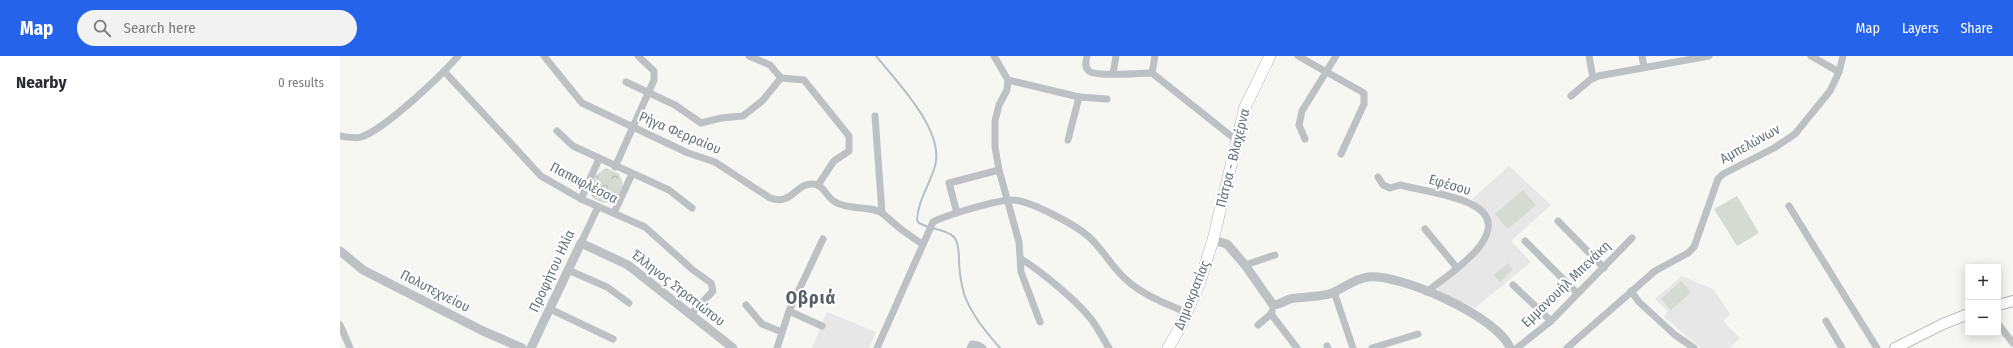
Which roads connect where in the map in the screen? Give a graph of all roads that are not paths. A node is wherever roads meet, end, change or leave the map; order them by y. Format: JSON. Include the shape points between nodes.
{"nodes":[{"id":1,"x":458,"y":56,"type":"edge"},
{"id":2,"x":544,"y":56,"type":"edge"},
{"id":3,"x":638,"y":56,"type":"edge"},
{"id":4,"x":749,"y":56,"type":"edge"},
{"id":5,"x":994,"y":56,"type":"edge"},
{"id":6,"x":1087,"y":56,"type":"edge"},
{"id":7,"x":1116,"y":56,"type":"edge"},
{"id":8,"x":1155,"y":56,"type":"edge"},
{"id":9,"x":1270,"y":56,"type":"edge"},
{"id":10,"x":1298,"y":56,"type":"edge"},
{"id":11,"x":1336,"y":56,"type":"edge"},
{"id":12,"x":1589,"y":56,"type":"edge"},
{"id":13,"x":1642,"y":56,"type":"edge"},
{"id":14,"x":1709,"y":56,"type":"edge"},
{"id":15,"x":1811,"y":56,"type":"edge"},
{"id":16,"x":1843,"y":56,"type":"edge"},
{"id":17,"x":1644,"y":67,"type":"junction"},
{"id":18,"x":444,"y":71,"type":"junction"},
{"id":19,"x":1326,"y":72,"type":"junction"},
{"id":20,"x":1839,"y":72,"type":"junction"},
{"id":21,"x":1152,"y":73,"type":"junction"},
{"id":22,"x":1113,"y":74,"type":"junction"},
{"id":23,"x":781,"y":78,"type":"junction"},
{"id":24,"x":1594,"y":78,"type":"junction"},
{"id":25,"x":1008,"y":80,"type":"junction"},
{"id":26,"x":626,"y":82,"type":"dead end"},
{"id":27,"x":649,"y":93,"type":"junction"},
{"id":28,"x":1571,"y":96,"type":"dead end"},
{"id":29,"x":1078,"y":97,"type":"junction"},
{"id":30,"x":1107,"y":99,"type":"dead end"},
{"id":31,"x":875,"y":116,"type":"dead end"},
{"id":32,"x":634,"y":128,"type":"junction"},
{"id":33,"x":557,"y":131,"type":"dead end"},
{"id":34,"x":340,"y":136,"type":"edge"},
{"id":35,"x":1305,"y":139,"type":"dead end"},
{"id":36,"x":1068,"y":140,"type":"dead end"},
{"id":37,"x":1236,"y":140,"type":"junction"},
{"id":38,"x":1341,"y":154,"type":"dead end"},
{"id":39,"x":599,"y":159,"type":"junction"},
{"id":40,"x":616,"y":167,"type":"junction"},
{"id":41,"x":999,"y":170,"type":"junction"},
{"id":42,"x":632,"y":174,"type":"junction"},
{"id":43,"x":1378,"y":177,"type":"dead end"},
{"id":44,"x":818,"y":184,"type":"junction"},
{"id":45,"x":581,"y":199,"type":"junction"},
{"id":46,"x":1007,"y":200,"type":"junction"},
{"id":47,"x":1789,"y":206,"type":"dead end"},
{"id":48,"x":598,"y":207,"type":"junction"},
{"id":49,"x":692,"y":208,"type":"dead end"},
{"id":50,"x":614,"y":213,"type":"junction"},
{"id":51,"x":882,"y":213,"type":"junction"},
{"id":52,"x":957,"y":213,"type":"junction"},
{"id":53,"x":1558,"y":221,"type":"dead end"},
{"id":54,"x":1425,"y":229,"type":"dead end"},
{"id":55,"x":1632,"y":238,"type":"dead end"},
{"id":56,"x":823,"y":239,"type":"dead end"},
{"id":57,"x":1213,"y":240,"type":"junction"},
{"id":58,"x":1525,"y":241,"type":"dead end"},
{"id":59,"x":581,"y":243,"type":"junction"},
{"id":60,"x":922,"y":244,"type":"junction"},
{"id":61,"x":340,"y":251,"type":"edge"},
{"id":62,"x":1275,"y":255,"type":"dead end"},
{"id":63,"x":1021,"y":259,"type":"junction"},
{"id":64,"x":1245,"y":265,"type":"junction"},
{"id":65,"x":1457,"y":268,"type":"junction"},
{"id":66,"x":1604,"y":268,"type":"junction"},
{"id":67,"x":568,"y":270,"type":"junction"},
{"id":68,"x":1513,"y":285,"type":"dead end"},
{"id":69,"x":1631,"y":291,"type":"junction"},
{"id":70,"x":1334,"y":292,"type":"junction"},
{"id":71,"x":1426,"y":292,"type":"junction"},
{"id":72,"x":1577,"y":293,"type":"junction"},
{"id":73,"x":2013,"y":301,"type":"edge"},
{"id":74,"x":629,"y":303,"type":"dead end"},
{"id":75,"x":2001,"y":304,"type":"edge"},
{"id":76,"x":746,"y":305,"type":"dead end"},
{"id":77,"x":550,"y":309,"type":"junction"},
{"id":78,"x":1272,"y":310,"type":"junction"},
{"id":79,"x":789,"y":312,"type":"junction"},
{"id":80,"x":1187,"y":313,"type":"junction"},
{"id":81,"x":691,"y":314,"type":"junction"},
{"id":82,"x":1965,"y":315,"type":"edge"},
{"id":83,"x":1551,"y":321,"type":"junction"},
{"id":84,"x":1040,"y":322,"type":"dead end"},
{"id":85,"x":1826,"y":322,"type":"dead end"},
{"id":86,"x":340,"y":325,"type":"edge"},
{"id":87,"x":1258,"y":325,"type":"dead end"},
{"id":88,"x":822,"y":326,"type":"dead end"},
{"id":89,"x":2001,"y":328,"type":"edge"},
{"id":90,"x":782,"y":332,"type":"junction"},
{"id":91,"x":1418,"y":334,"type":"dead end"},
{"id":92,"x":614,"y":339,"type":"dead end"},
{"id":93,"x":2013,"y":343,"type":"edge"},
{"id":94,"x":971,"y":346,"type":"edge"},
{"id":95,"x":350,"y":348,"type":"edge"},
{"id":96,"x":522,"y":348,"type":"edge"},
{"id":97,"x":531,"y":348,"type":"edge"},
{"id":98,"x":733,"y":348,"type":"edge"},
{"id":99,"x":777,"y":348,"type":"edge"},
{"id":100,"x":877,"y":348,"type":"edge"},
{"id":101,"x":983,"y":348,"type":"edge"},
{"id":102,"x":1109,"y":348,"type":"edge"},
{"id":103,"x":1168,"y":348,"type":"edge"},
{"id":104,"x":1296,"y":348,"type":"edge"},
{"id":105,"x":1353,"y":348,"type":"edge"},
{"id":106,"x":1372,"y":348,"type":"edge"},
{"id":107,"x":1510,"y":348,"type":"edge"},
{"id":108,"x":1517,"y":348,"type":"edge"},
{"id":109,"x":1567,"y":348,"type":"edge"},
{"id":110,"x":1694,"y":348,"type":"edge"},
{"id":111,"x":1842,"y":348,"type":"edge"},
{"id":112,"x":1877,"y":348,"type":"edge"},
{"id":113,"x":1895,"y":348,"type":"edge"}],
"edges":[{"from":1,"to":18,"type":"street"},
{"from":2,"to":32,"type":"street","name":"Ρήγα Φερραίου","via":[[582,103]]},
{"from":3,"to":27,"type":"street","via":[[654,73]]},
{"from":4,"to":23,"type":"street","via":[[770,65]]},
{"from":5,"to":25,"type":"street"},
{"from":6,"to":22,"type":"street","via":[[1087,70],[1092,73]]},
{"from":7,"to":22,"type":"street"},
{"from":8,"to":21,"type":"street"},
{"from":9,"to":37,"type":"main road","name":"Πάτρα - Βλαχέρνα","via":[[1245,107]]},
{"from":10,"to":19,"type":"street"},
{"from":11,"to":19,"type":"street"},
{"from":12,"to":24,"type":"street"},
{"from":13,"to":17,"type":"street"},
{"from":14,"to":17,"type":"street"},
{"from":15,"to":20,"type":"street"},
{"from":16,"to":20,"type":"street","name":"Αμπελώνων"},
{"from":17,"to":24,"type":"street"},
{"from":18,"to":34,"type":"street","via":[[412,101],[369,133],[360,137]]},
{"from":18,"to":45,"type":"street","name":"Παπαφλέσσα","via":[[531,167],[553,184]]},
{"from":19,"to":35,"type":"street","via":[[1301,115],[1300,125]]},
{"from":19,"to":38,"type":"street","via":[[1362,90],[1365,96],[1364,104]]},
{"from":20,"to":69,"type":"street","name":"Αμπελώνων","via":[[1830,91],[1795,134],[1718,179],[1694,247],[1655,271]]},
{"from":21,"to":22,"type":"street"},
{"from":21,"to":37,"type":"street"},
{"from":23,"to":27,"type":"street","via":[[758,105],[743,116],[702,123],[675,105]]},
{"from":23,"to":44,"type":"street","via":[[804,80],[849,136],[849,151],[834,161]]},
{"from":24,"to":28,"type":"street"},
{"from":25,"to":29,"type":"street"},
{"from":25,"to":41,"type":"street","via":[[1007,90],[999,105],[995,121]]},
{"from":26,"to":27,"type":"street"},
{"from":27,"to":32,"type":"street"},
{"from":29,"to":30,"type":"street"},
{"from":29,"to":36,"type":"street"},
{"from":31,"to":51,"type":"street"},
{"from":32,"to":40,"type":"street"},
{"from":32,"to":44,"type":"street","name":"Ρήγα Φερραίου","via":[[721,165],[774,199],[787,198],[804,185]]},
{"from":33,"to":39,"type":"street","via":[[573,146]]},
{"from":37,"to":57,"type":"main road","name":"Πάτρα - Βλαχέρνα"},
{"from":39,"to":40,"type":"street"},
{"from":39,"to":45,"type":"street"},
{"from":40,"to":42,"type":"street"},
{"from":41,"to":46,"type":"street"},
{"from":41,"to":52,"type":"street","via":[[949,184]]},
{"from":42,"to":49,"type":"street","via":[[672,192]]},
{"from":42,"to":50,"type":"street"},
{"from":43,"to":65,"type":"street","name":"Εφέσου","via":[[1383,185],[1390,188],[1400,185],[1458,200],[1471,204],[1482,213],[1488,226],[1487,235],[1478,249]]},
{"from":44,"to":51,"type":"street","via":[[838,203]]},
{"from":45,"to":48,"type":"street","name":"Παπαφλέσσα"},
{"from":46,"to":52,"type":"street"},
{"from":46,"to":63,"type":"street"},
{"from":46,"to":80,"type":"street","via":[[1016,200],[1041,209],[1079,230],[1091,239],[1131,284]]},
{"from":47,"to":112,"type":"street"},
{"from":48,"to":50,"type":"street","name":"Παπαφλέσσα"},
{"from":48,"to":59,"type":"street","name":"Προφήτου Ηλία"},
{"from":50,"to":81,"type":"street","name":"Παπαφλέσσα","via":[[645,226],[711,283],[713,291]]},
{"from":51,"to":60,"type":"street"},
{"from":52,"to":60,"type":"street","via":[[938,219],[929,229]]},
{"from":53,"to":66,"type":"street"},
{"from":54,"to":65,"type":"street"},
{"from":55,"to":66,"type":"street","name":"Εμμανουήλ Μπενάκη"},
{"from":56,"to":79,"type":"street"},
{"from":57,"to":64,"type":"street","via":[[1227,244]]},
{"from":57,"to":80,"type":"main road","name":"Δημοκρατίας"},
{"from":58,"to":72,"type":"street"},
{"from":59,"to":67,"type":"street","name":"Προφήτου Ηλία"},
{"from":59,"to":81,"type":"street","name":"Έλληνος Στρατιώτου","via":[[625,263]]},
{"from":60,"to":100,"type":"street"},
{"from":61,"to":96,"type":"street","name":"Πολυτεχνείου","via":[[363,270],[486,333]]},
{"from":62,"to":64,"type":"street"},
{"from":63,"to":84,"type":"street","via":[[1022,275]]},
{"from":63,"to":102,"type":"street","via":[[1038,270],[1081,307]]},
{"from":64,"to":78,"type":"street"},
{"from":65,"to":71,"type":"street","name":"Εφέσου"},
{"from":66,"to":72,"type":"street","name":"Εμμανουήλ Μπενάκη"},
{"from":67,"to":74,"type":"street","via":[[607,287]]},
{"from":67,"to":77,"type":"street","name":"Προφήτου Ηλία"},
{"from":68,"to":83,"type":"street"},
{"from":69,"to":109,"type":"street","name":"Αμπελώνων"},
{"from":69,"to":110,"type":"street","via":[[1646,309]]},
{"from":70,"to":71,"type":"street","via":[[1359,279],[1371,277]]},
{"from":70,"to":78,"type":"street","via":[[1291,299]]},
{"from":70,"to":105,"type":"street"},
{"from":71,"to":107,"type":"street","via":[[1449,300],[1480,317],[1499,333]]},
{"from":72,"to":83,"type":"street","name":"Εμμανουήλ Μπενάκη"},
{"from":73,"to":75,"type":"main road"},
{"from":76,"to":90,"type":"street","via":[[762,324]]},
{"from":77,"to":92,"type":"street"},
{"from":77,"to":97,"type":"street","name":"Προφήτου Ηλία"},
{"from":78,"to":87,"type":"street"},
{"from":78,"to":104,"type":"street"},
{"from":79,"to":88,"type":"street"},
{"from":79,"to":90,"type":"street"},
{"from":80,"to":103,"type":"main road","name":"Δημοκρατίας"},
{"from":81,"to":98,"type":"street","name":"Έλληνος Στρατιώτου"},
{"from":82,"to":113,"type":"main road"},
{"from":83,"to":108,"type":"street","name":"Εμμανουήλ Μπενάκη"},
{"from":85,"to":111,"type":"street"},
{"from":86,"to":95,"type":"street"},
{"from":89,"to":93,"type":"street"},
{"from":90,"to":99,"type":"street"},
{"from":91,"to":106,"type":"street"},
{"from":94,"to":101,"type":"street","via":[[978,345]]}]}
